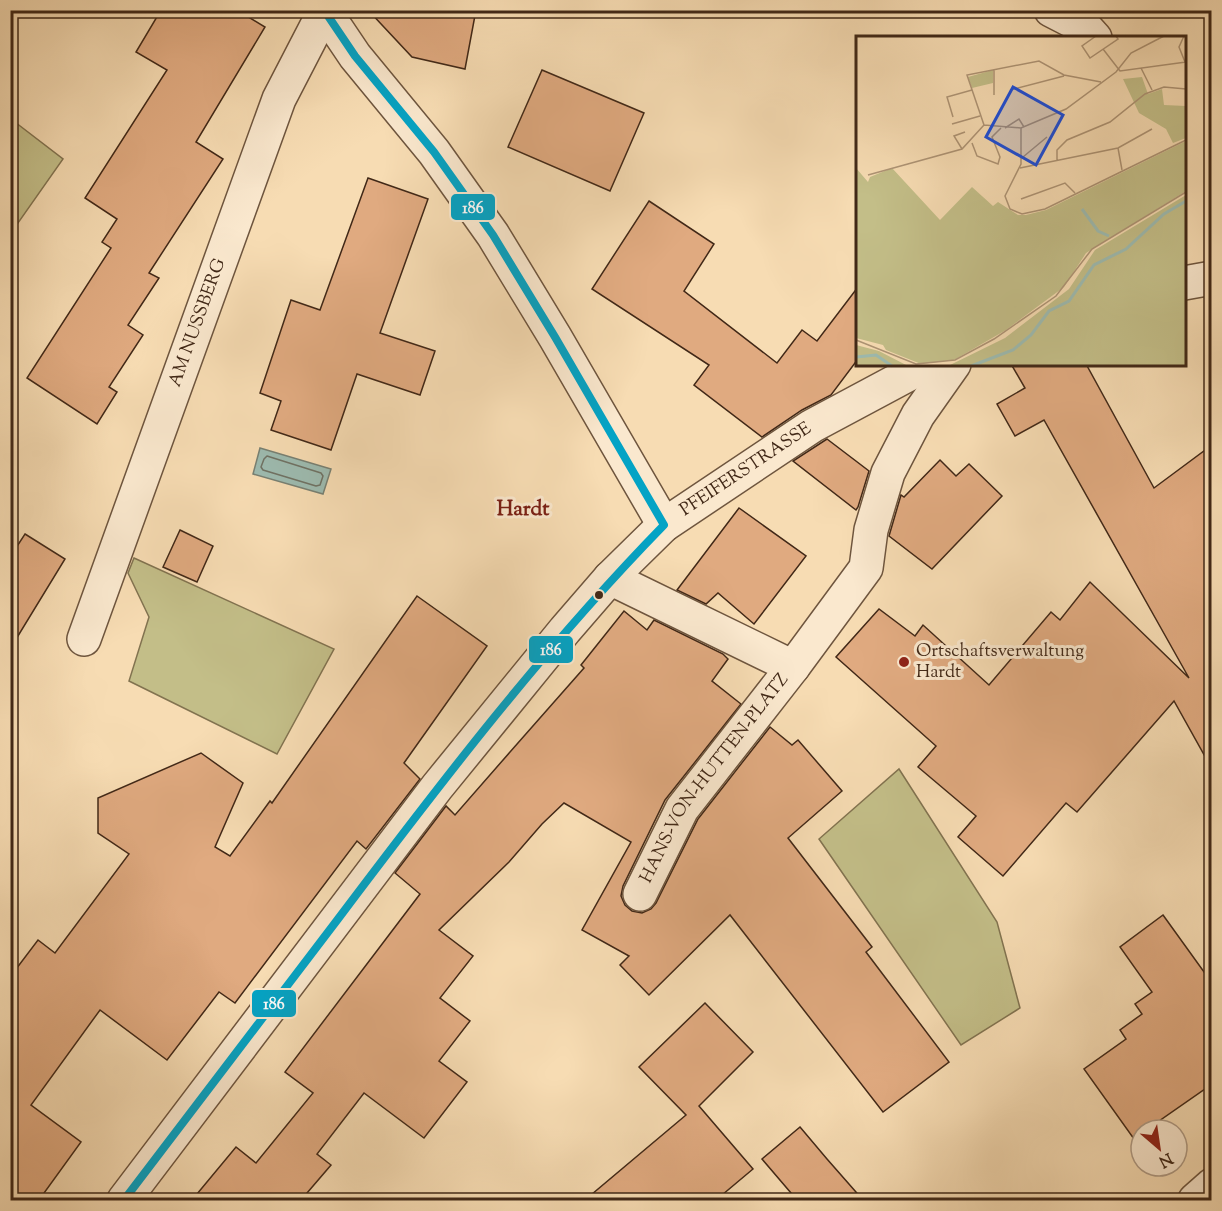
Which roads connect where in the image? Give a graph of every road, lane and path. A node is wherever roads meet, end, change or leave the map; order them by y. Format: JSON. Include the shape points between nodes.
{"nodes":[{"id":1,"x":1051,"y":10,"type":"edge"},
{"id":2,"x":324,"y":11,"type":"edge"},
{"id":3,"x":1093,"y":36,"type":"edge"},
{"id":4,"x":1212,"y":278,"type":"edge"},
{"id":5,"x":1186,"y":284,"type":"edge"},
{"id":6,"x":924,"y":366,"type":"edge"},
{"id":7,"x":953,"y":366,"type":"edge"},
{"id":8,"x":664,"y":525,"type":"junction"},
{"id":9,"x":610,"y":578,"type":"junction"},
{"id":10,"x":84,"y":639,"type":"dead end"},
{"id":11,"x":792,"y":667,"type":"junction"},
{"id":12,"x":640,"y":894,"type":"dead end"},
{"id":13,"x":1212,"y":1185,"type":"edge"},
{"id":14,"x":124,"y":1200,"type":"edge"},
{"id":15,"x":1194,"y":1200,"type":"edge"}],
"edges":[{"from":1,"to":3,"type":"street","via":[[1086,28]]},
{"from":2,"to":8,"type":"street","via":[[493,235]]},
{"from":2,"to":10,"type":"street","name":"AM NUSSBERG","via":[[279,99]]},
{"from":4,"to":5,"type":"street"},
{"from":6,"to":8,"type":"street","name":"PFEIFERSTRASSE","via":[[812,426]]},
{"from":7,"to":11,"type":"street","name":"HANS-VON-HUTTEN-PLATZ","via":[[918,415],[888,473],[871,530],[866,568]]},
{"from":8,"to":9,"type":"street","name":"PFEIFERSTRASSE"},
{"from":9,"to":11,"type":"street","name":"HANS-VON-HUTTEN-PLATZ"},
{"from":9,"to":14,"type":"street","name":"PFEIFERSTRASSE","via":[[437,787]]},
{"from":11,"to":12,"type":"street","name":"HANS-VON-HUTTEN-PLATZ","via":[[682,809]]},
{"from":13,"to":15,"type":"street"}]}
